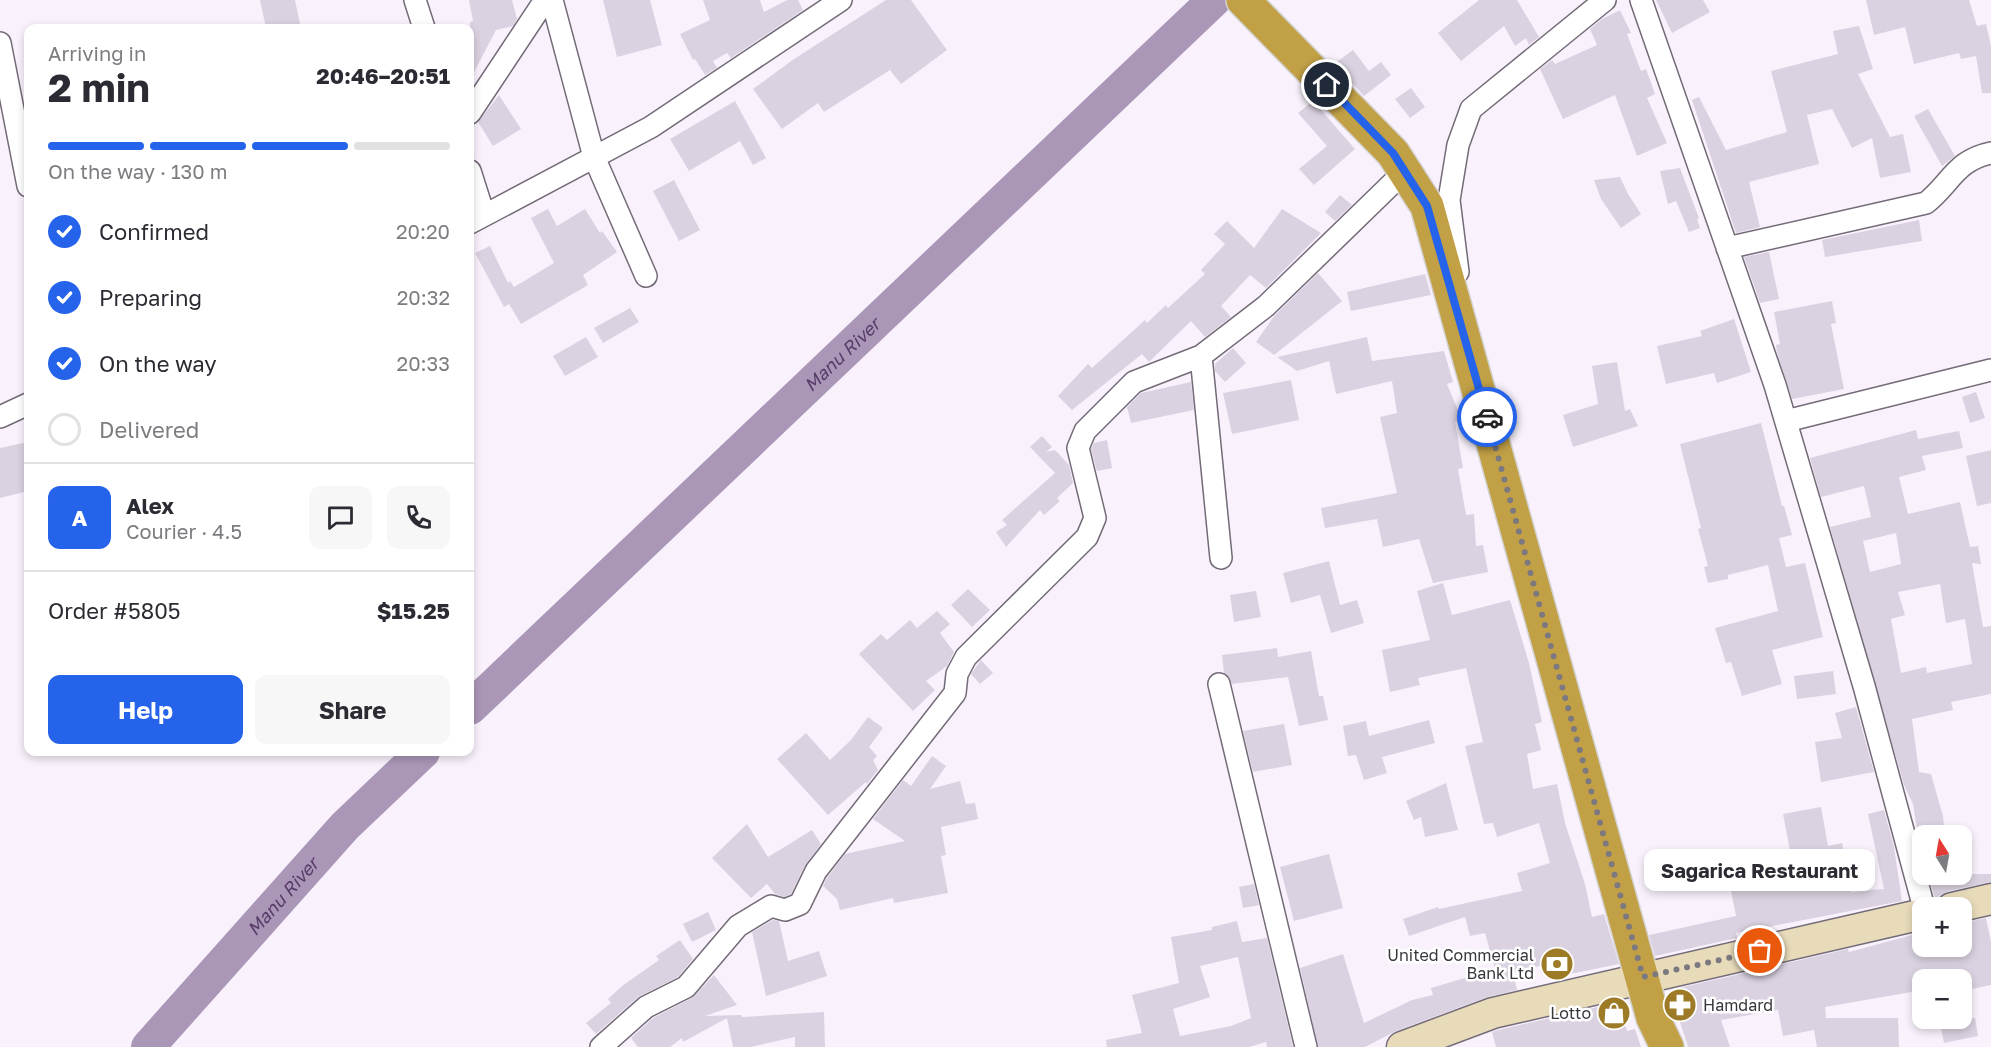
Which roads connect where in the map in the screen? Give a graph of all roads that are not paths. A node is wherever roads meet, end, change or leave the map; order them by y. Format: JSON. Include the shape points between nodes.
{"nodes":[{"id":1,"x":415,"y":0,"type":"edge"},
{"id":2,"x":545,"y":0,"type":"edge"},
{"id":3,"x":552,"y":0,"type":"edge"},
{"id":4,"x":841,"y":0,"type":"edge"},
{"id":5,"x":1243,"y":0,"type":"edge"},
{"id":6,"x":1605,"y":0,"type":"edge"},
{"id":7,"x":1641,"y":0,"type":"edge"},
{"id":8,"x":423,"y":24,"type":"edge"},
{"id":9,"x":0,"y":43,"type":"edge"},
{"id":10,"x":474,"y":107,"type":"edge"},
{"id":11,"x":1991,"y":153,"type":"edge"},
{"id":12,"x":594,"y":157,"type":"junction"},
{"id":13,"x":1399,"y":162,"type":"junction"},
{"id":14,"x":24,"y":166,"type":"edge"},
{"id":15,"x":474,"y":198,"type":"edge"},
{"id":16,"x":477,"y":219,"type":"edge"},
{"id":17,"x":1727,"y":248,"type":"junction"},
{"id":18,"x":646,"y":276,"type":"dead end"},
{"id":19,"x":1466,"y":344,"type":"junction"},
{"id":20,"x":1201,"y":356,"type":"junction"},
{"id":21,"x":1991,"y":370,"type":"edge"},
{"id":22,"x":24,"y":406,"type":"edge"},
{"id":23,"x":0,"y":417,"type":"edge"},
{"id":24,"x":1786,"y":422,"type":"junction"},
{"id":25,"x":1221,"y":558,"type":"dead end"},
{"id":26,"x":1219,"y":684,"type":"dead end"},
{"id":27,"x":1921,"y":897,"type":"edge"},
{"id":28,"x":1991,"y":899,"type":"edge"},
{"id":29,"x":1972,"y":903,"type":"edge"},
{"id":30,"x":1912,"y":916,"type":"edge"},
{"id":31,"x":1643,"y":977,"type":"junction"},
{"id":32,"x":601,"y":1047,"type":"edge"},
{"id":33,"x":1306,"y":1047,"type":"edge"},
{"id":34,"x":1402,"y":1047,"type":"edge"},
{"id":35,"x":1667,"y":1047,"type":"edge"}],
"edges":[{"from":1,"to":8,"type":"street"},
{"from":2,"to":10,"type":"street"},
{"from":3,"to":12,"type":"street"},
{"from":4,"to":12,"type":"street","via":[[651,127]]},
{"from":5,"to":13,"type":"highway"},
{"from":6,"to":19,"type":"street","via":[[1470,109],[1458,145],[1449,200]]},
{"from":7,"to":17,"type":"street"},
{"from":9,"to":14,"type":"street"},
{"from":11,"to":17,"type":"street","via":[[1955,170],[1943,189],[1926,203]]},
{"from":12,"to":16,"type":"street"},
{"from":12,"to":18,"type":"street"},
{"from":13,"to":19,"type":"highway","via":[[1427,206]]},
{"from":13,"to":20,"type":"street","via":[[1266,306]]},
{"from":15,"to":16,"type":"street"},
{"from":17,"to":24,"type":"street"},
{"from":19,"to":31,"type":"highway"},
{"from":20,"to":25,"type":"street"},
{"from":20,"to":32,"type":"street","via":[[1134,382],[1085,431],[1078,448],[1095,518],[1087,537],[966,657],[957,674],[955,693],[816,871],[800,904],[785,910],[771,906],[738,926],[686,987],[646,1007]]},
{"from":21,"to":24,"type":"street"},
{"from":22,"to":23,"type":"street"},
{"from":24,"to":27,"type":"street"},
{"from":26,"to":33,"type":"street"},
{"from":28,"to":29,"type":"main road"},
{"from":30,"to":31,"type":"main road"},
{"from":31,"to":34,"type":"main road","via":[[1493,1013]]},
{"from":31,"to":35,"type":"highway","via":[[1653,1018]]}]}
